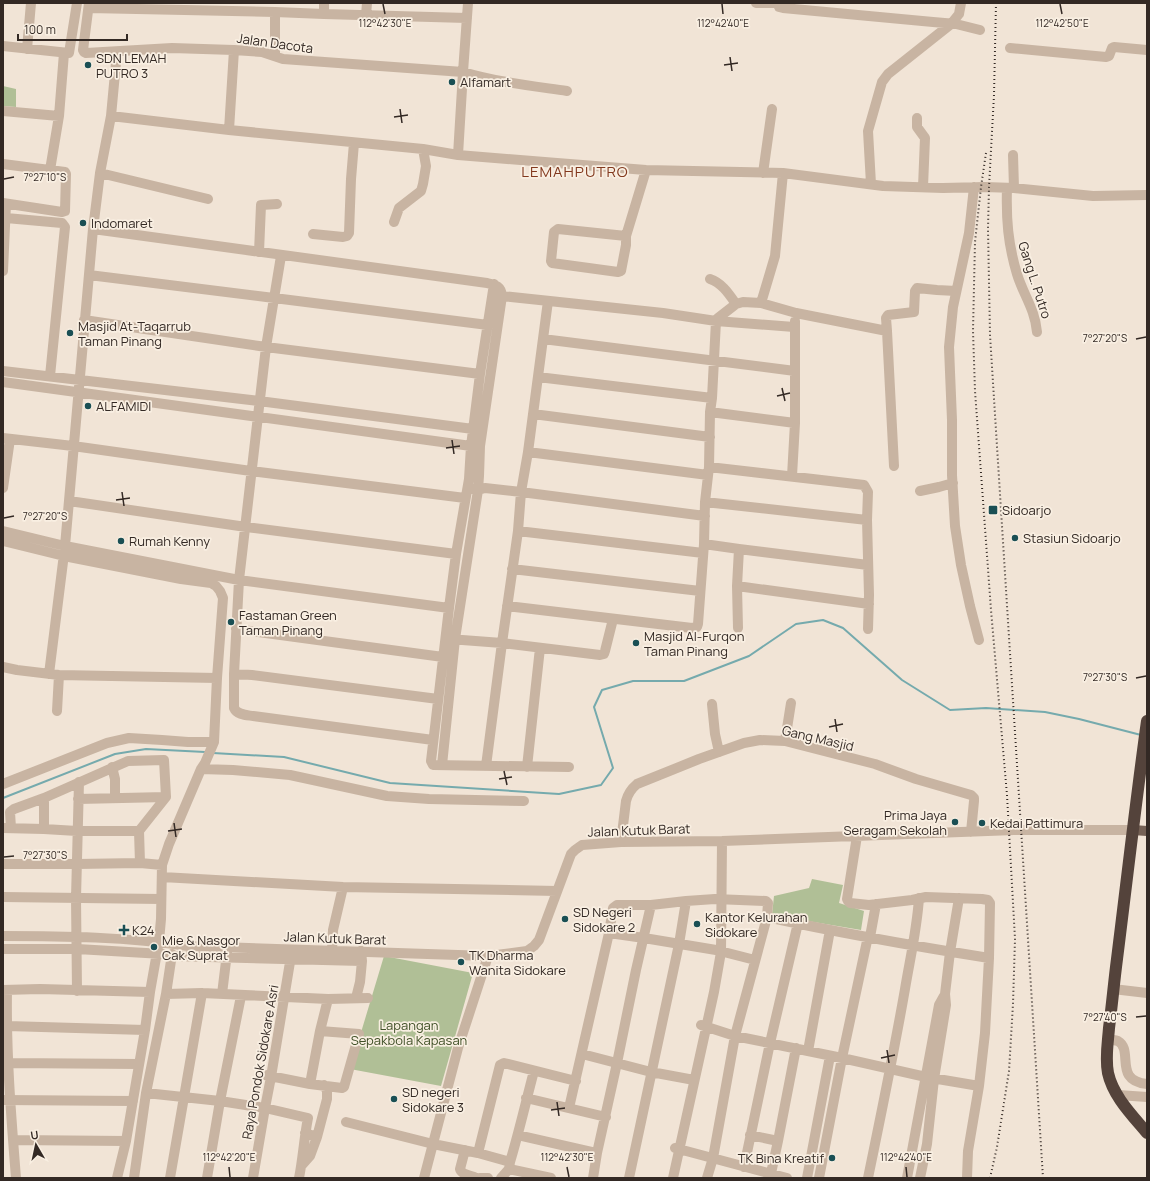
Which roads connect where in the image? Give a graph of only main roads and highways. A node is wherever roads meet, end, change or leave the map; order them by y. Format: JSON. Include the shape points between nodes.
{"nodes":[{"id":1,"x":1147,"y":721,"type":"edge"},
{"id":2,"x":1133,"y":830,"type":"junction"},
{"id":3,"x":1147,"y":831,"type":"edge"},
{"id":4,"x":1147,"y":1133,"type":"edge"}],
"edges":[{"from":1,"to":2,"type":"highway"},
{"from":2,"to":3,"type":"main road"},
{"from":2,"to":4,"type":"highway","via":[[1107,1053],[1110,1081],[1118,1096]]}]}
